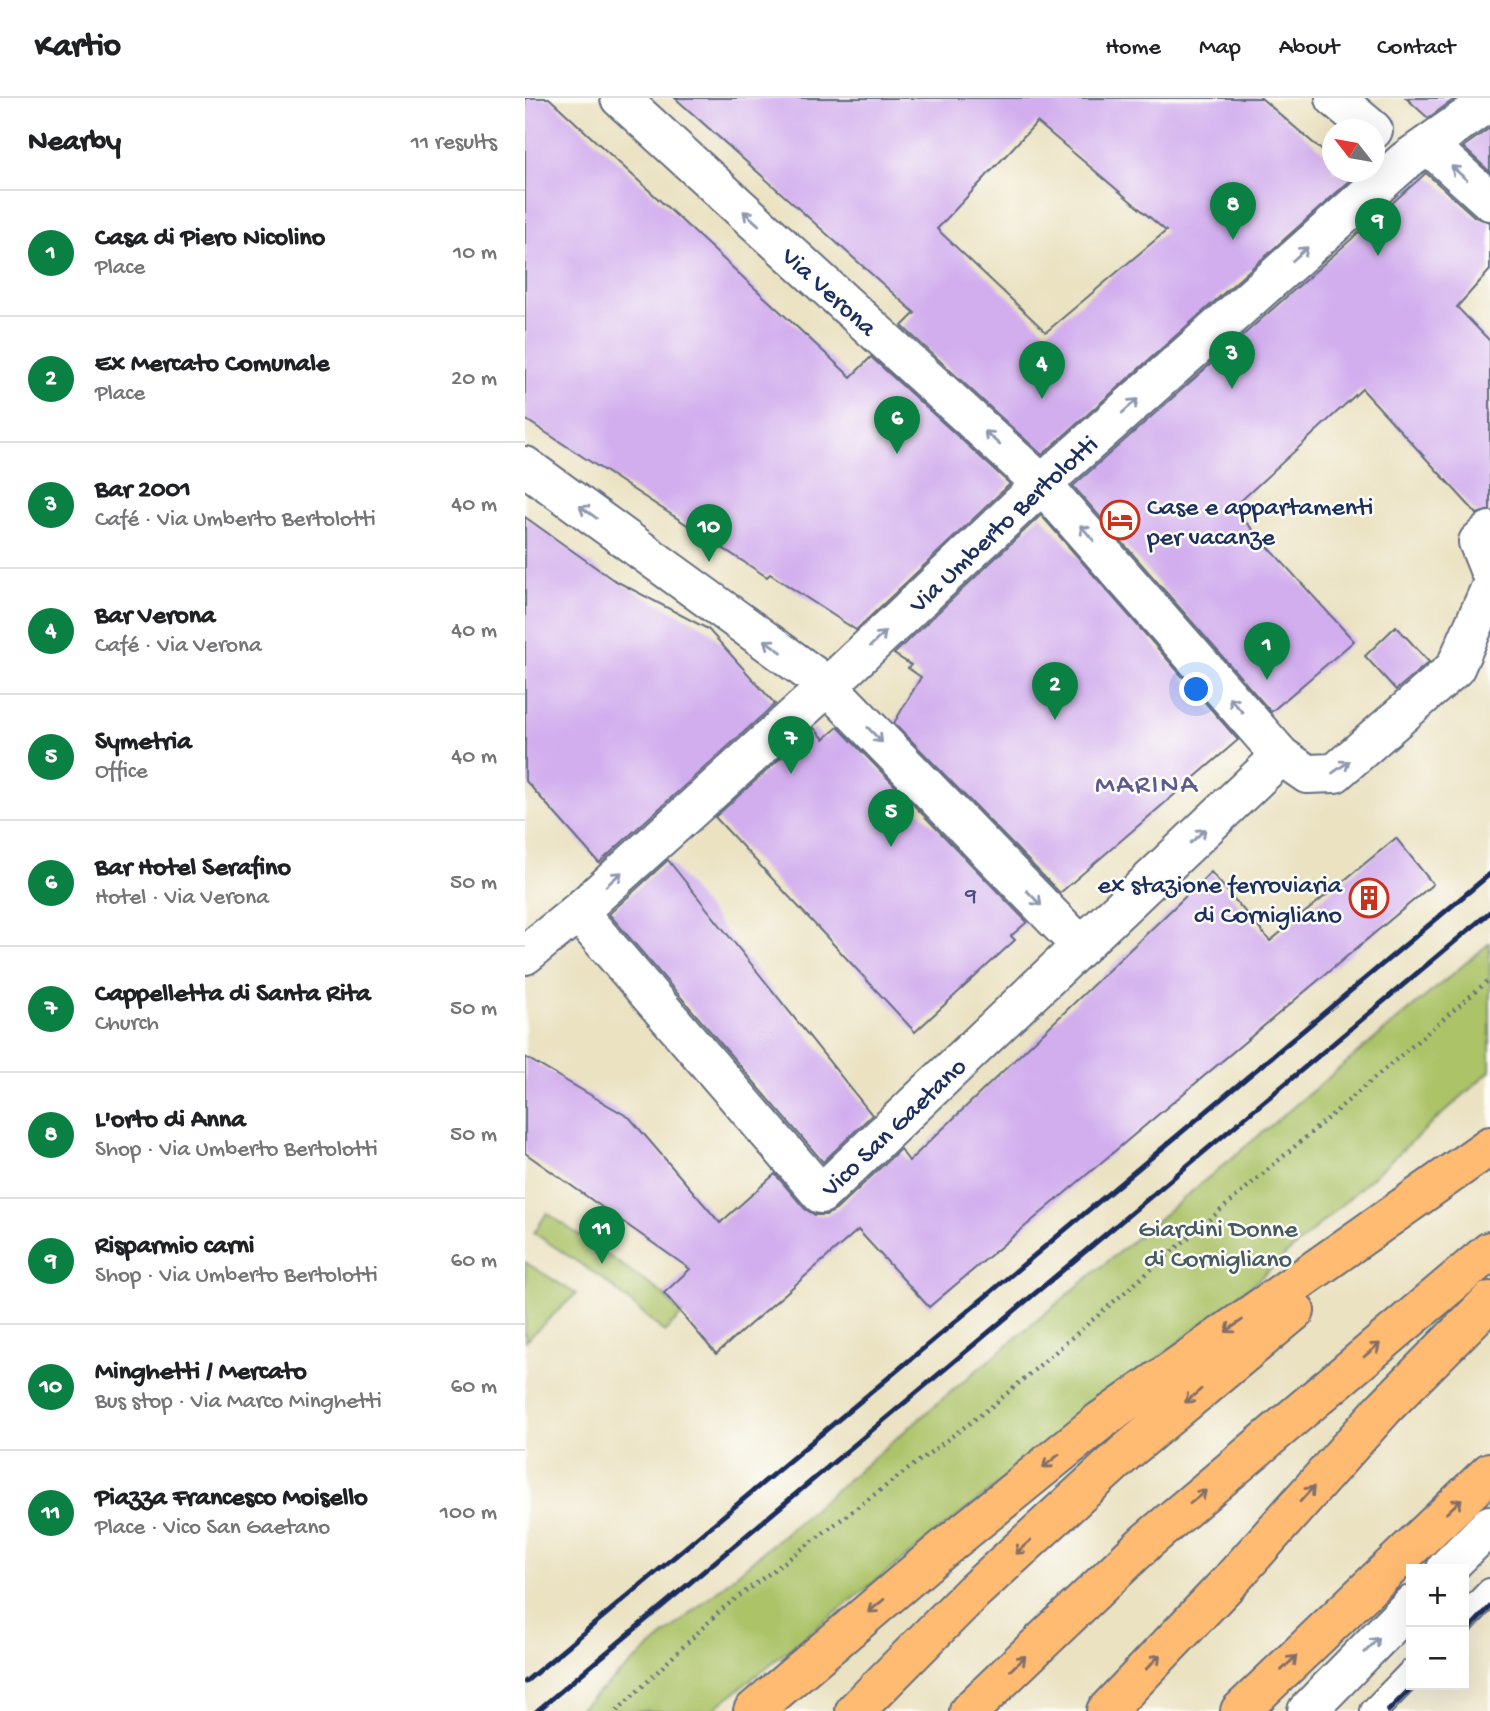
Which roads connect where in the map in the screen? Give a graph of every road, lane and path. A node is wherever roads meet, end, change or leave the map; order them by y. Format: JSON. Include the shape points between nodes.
{"nodes":[{"id":1,"x":620,"y":98,"type":"edge"},
{"id":2,"x":1335,"y":98,"type":"edge"},
{"id":3,"x":1490,"y":101,"type":"edge"},
{"id":4,"x":1361,"y":119,"type":"edge"},
{"id":5,"x":1385,"y":136,"type":"edge"},
{"id":6,"x":1417,"y":152,"type":"junction"},
{"id":7,"x":1490,"y":201,"type":"edge"},
{"id":8,"x":525,"y":466,"type":"edge"},
{"id":9,"x":1042,"y":484,"type":"junction"},
{"id":10,"x":1490,"y":589,"type":"edge"},
{"id":11,"x":828,"y":686,"type":"junction"},
{"id":12,"x":1281,"y":756,"type":"junction"},
{"id":13,"x":578,"y":912,"type":"junction"},
{"id":14,"x":1081,"y":946,"type":"junction"},
{"id":15,"x":525,"y":955,"type":"edge"},
{"id":16,"x":1490,"y":979,"type":"edge"},
{"id":17,"x":1490,"y":1147,"type":"edge"},
{"id":18,"x":1490,"y":1251,"type":"edge"},
{"id":19,"x":1490,"y":1301,"type":"edge"},
{"id":20,"x":1490,"y":1472,"type":"edge"},
{"id":21,"x":1490,"y":1525,"type":"edge"},
{"id":22,"x":1451,"y":1564,"type":"edge"},
{"id":23,"x":1490,"y":1592,"type":"edge"},
{"id":24,"x":1406,"y":1610,"type":"edge"},
{"id":25,"x":1469,"y":1614,"type":"edge"},
{"id":26,"x":1406,"y":1678,"type":"edge"},
{"id":27,"x":617,"y":1711,"type":"edge"},
{"id":28,"x":753,"y":1711,"type":"edge"},
{"id":29,"x":855,"y":1711,"type":"edge"},
{"id":30,"x":969,"y":1711,"type":"edge"},
{"id":31,"x":1106,"y":1711,"type":"edge"},
{"id":32,"x":1240,"y":1711,"type":"edge"},
{"id":33,"x":1307,"y":1711,"type":"edge"},
{"id":34,"x":1374,"y":1711,"type":"edge"}],
"edges":[{"from":9,"to":1,"type":"street","name":"Via Verona","one_way":true},
{"from":2,"to":4,"type":"street"},
{"from":3,"to":6,"type":"street","name":"Via Umberto Bertolotti"},
{"from":5,"to":6,"type":"street"},
{"from":7,"to":6,"type":"street","one_way":true},
{"from":9,"to":6,"type":"street","name":"Via Umberto Bertolotti","one_way":true},
{"from":11,"to":8,"type":"street","one_way":true},
{"from":11,"to":9,"type":"street","name":"Via Umberto Bertolotti","one_way":true},
{"from":12,"to":9,"type":"street","name":"Via Verona","one_way":true},
{"from":12,"to":10,"type":"street","name":"Via Verona","one_way":true,"via":[[1307,774],[1335,773],[1455,668]]},
{"from":13,"to":11,"type":"street","name":"Via Umberto Bertolotti","one_way":true},
{"from":11,"to":14,"type":"street","one_way":true},
{"from":14,"to":12,"type":"street","one_way":true},
{"from":13,"to":14,"type":"street","name":"Vico San Gaetano","via":[[821,1194]]},
{"from":13,"to":15,"type":"street","name":"Via Umberto Bertolotti"},
{"from":16,"to":27,"type":"path","via":[[991,1407],[722,1609]]},
{"from":17,"to":28,"type":"highway","one_way":true,"via":[[1099,1422]]},
{"from":17,"to":29,"type":"highway","one_way":true,"via":[[1125,1453],[973,1592]]},
{"from":30,"to":18,"type":"highway","one_way":true,"via":[[1146,1541]]},
{"from":31,"to":19,"type":"highway","one_way":true,"via":[[1231,1580],[1384,1408]]},
{"from":32,"to":20,"type":"highway","one_way":true},
{"from":21,"to":22,"type":"street"},
{"from":23,"to":25,"type":"lane"},
{"from":33,"to":24,"type":"street","one_way":true},
{"from":26,"to":34,"type":"lane"}]}
